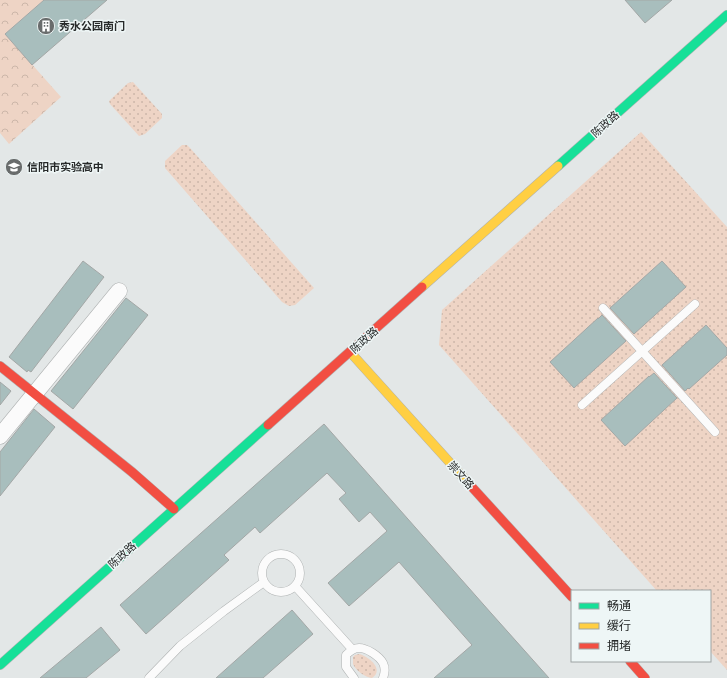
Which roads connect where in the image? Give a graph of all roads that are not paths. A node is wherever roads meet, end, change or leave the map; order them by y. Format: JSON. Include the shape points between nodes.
{"nodes":[{"id":1,"x":727,"y":15,"type":"edge"},
{"id":2,"x":119,"y":290,"type":"dead end"},
{"id":3,"x":695,"y":304,"type":"dead end"},
{"id":4,"x":603,"y":308,"type":"dead end"},
{"id":5,"x":642,"y":351,"type":"junction"},
{"id":6,"x":350,"y":352,"type":"junction"},
{"id":7,"x":0,"y":366,"type":"edge"},
{"id":8,"x":34,"y":394,"type":"junction"},
{"id":9,"x":582,"y":405,"type":"dead end"},
{"id":10,"x":715,"y":432,"type":"dead end"},
{"id":11,"x":0,"y":436,"type":"edge"},
{"id":12,"x":174,"y":509,"type":"junction"},
{"id":13,"x":264,"y":582,"type":"junction"},
{"id":14,"x":295,"y":586,"type":"junction"},
{"id":15,"x":571,"y":596,"type":"edge"},
{"id":16,"x":352,"y":649,"type":"junction"},
{"id":17,"x":631,"y":662,"type":"edge"},
{"id":18,"x":0,"y":664,"type":"edge"},
{"id":19,"x":148,"y":678,"type":"edge"},
{"id":20,"x":354,"y":678,"type":"edge"},
{"id":21,"x":383,"y":678,"type":"edge"},
{"id":22,"x":645,"y":678,"type":"edge"}],
"edges":[{"from":1,"to":6,"type":"street","name":"陈政路"},
{"from":2,"to":8,"type":"street"},
{"from":3,"to":5,"type":"lane"},
{"from":4,"to":5,"type":"lane"},
{"from":5,"to":9,"type":"lane"},
{"from":5,"to":10,"type":"lane"},
{"from":6,"to":12,"type":"street","name":"陈政路"},
{"from":6,"to":15,"type":"street","name":"崇文路"},
{"from":7,"to":8,"type":"street"},
{"from":8,"to":11,"type":"street"},
{"from":8,"to":12,"type":"street"},
{"from":12,"to":18,"type":"street","name":"陈政路"},
{"from":13,"to":14,"type":"lane","via":[[270,589],[278,592],[288,591]]},
{"from":13,"to":14,"type":"lane","via":[[264,564],[278,555],[288,555],[299,569],[299,578]]},
{"from":13,"to":19,"type":"lane","via":[[180,646]]},
{"from":14,"to":16,"type":"lane"},
{"from":16,"to":20,"type":"lane","via":[[346,655],[346,667]]},
{"from":16,"to":21,"type":"lane","via":[[366,649],[374,654],[383,663]]},
{"from":17,"to":22,"type":"street"}]}
